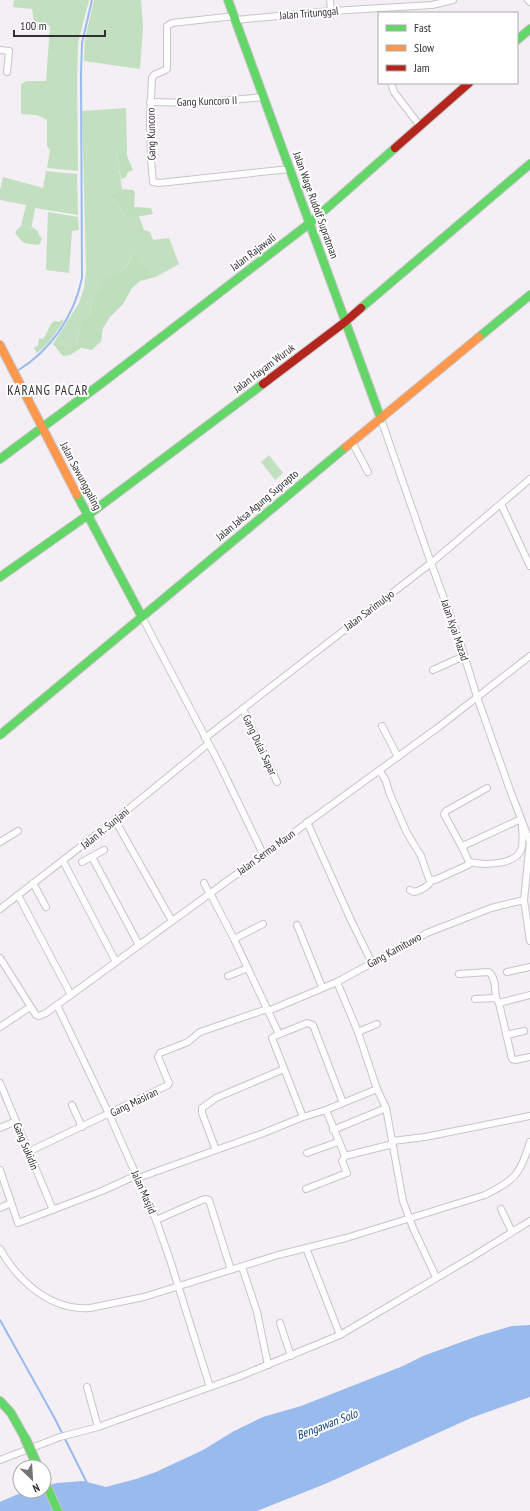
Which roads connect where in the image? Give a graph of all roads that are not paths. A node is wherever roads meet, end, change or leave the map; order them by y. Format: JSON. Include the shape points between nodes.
{"nodes":[{"id":1,"x":228,"y":0,"type":"edge"},
{"id":2,"x":330,"y":0,"type":"edge"},
{"id":3,"x":381,"y":0,"type":"edge"},
{"id":4,"x":453,"y":0,"type":"edge"},
{"id":5,"x":382,"y":8,"type":"junction"},
{"id":6,"x":331,"y":11,"type":"junction"},
{"id":7,"x":235,"y":18,"type":"junction"},
{"id":8,"x":530,"y":29,"type":"edge"},
{"id":9,"x":518,"y":39,"type":"edge"},
{"id":10,"x":0,"y":50,"type":"edge"},
{"id":11,"x":7,"y":72,"type":"dead end"},
{"id":12,"x":391,"y":84,"type":"edge"},
{"id":13,"x":468,"y":84,"type":"edge"},
{"id":14,"x":264,"y":97,"type":"junction"},
{"id":15,"x":150,"y":102,"type":"junction"},
{"id":16,"x":420,"y":126,"type":"junction"},
{"id":17,"x":530,"y":164,"type":"edge"},
{"id":18,"x":290,"y":169,"type":"junction"},
{"id":19,"x":310,"y":223,"type":"junction"},
{"id":20,"x":530,"y":295,"type":"edge"},
{"id":21,"x":345,"y":322,"type":"junction"},
{"id":22,"x":0,"y":345,"type":"edge"},
{"id":23,"x":381,"y":419,"type":"junction"},
{"id":24,"x":42,"y":429,"type":"junction"},
{"id":25,"x":352,"y":442,"type":"junction"},
{"id":26,"x":0,"y":459,"type":"edge"},
{"id":27,"x":368,"y":472,"type":"dead end"},
{"id":28,"x":530,"y":478,"type":"edge"},
{"id":29,"x":500,"y":504,"type":"junction"},
{"id":30,"x":88,"y":515,"type":"junction"},
{"id":31,"x":431,"y":563,"type":"junction"},
{"id":32,"x":530,"y":566,"type":"edge"},
{"id":33,"x":0,"y":577,"type":"edge"},
{"id":34,"x":142,"y":617,"type":"junction"},
{"id":35,"x":464,"y":656,"type":"junction"},
{"id":36,"x":530,"y":656,"type":"edge"},
{"id":37,"x":433,"y":670,"type":"dead end"},
{"id":38,"x":477,"y":697,"type":"junction"},
{"id":39,"x":243,"y":708,"type":"junction"},
{"id":40,"x":382,"y":726,"type":"dead end"},
{"id":41,"x":0,"y":735,"type":"edge"},
{"id":42,"x":207,"y":741,"type":"junction"},
{"id":43,"x":398,"y":757,"type":"junction"},
{"id":44,"x":380,"y":770,"type":"junction"},
{"id":45,"x":277,"y":782,"type":"dead end"},
{"id":46,"x":487,"y":788,"type":"dead end"},
{"id":47,"x":115,"y":820,"type":"junction"},
{"id":48,"x":308,"y":822,"type":"junction"},
{"id":49,"x":524,"y":824,"type":"edge"},
{"id":50,"x":18,"y":831,"type":"dead end"},
{"id":51,"x":530,"y":841,"type":"edge"},
{"id":52,"x":0,"y":842,"type":"edge"},
{"id":53,"x":463,"y":849,"type":"junction"},
{"id":54,"x":104,"y":850,"type":"dead end"},
{"id":55,"x":263,"y":854,"type":"junction"},
{"id":56,"x":92,"y":857,"type":"junction"},
{"id":57,"x":63,"y":861,"type":"junction"},
{"id":58,"x":82,"y":862,"type":"dead end"},
{"id":59,"x":468,"y":862,"type":"junction"},
{"id":60,"x":432,"y":880,"type":"junction"},
{"id":61,"x":204,"y":883,"type":"dead end"},
{"id":62,"x":33,"y":884,"type":"junction"},
{"id":63,"x":410,"y":890,"type":"dead end"},
{"id":64,"x":210,"y":893,"type":"junction"},
{"id":65,"x":18,"y":895,"type":"junction"},
{"id":66,"x":524,"y":900,"type":"junction"},
{"id":67,"x":46,"y":907,"type":"dead end"},
{"id":68,"x":0,"y":909,"type":"edge"},
{"id":69,"x":172,"y":921,"type":"junction"},
{"id":70,"x":263,"y":924,"type":"dead end"},
{"id":71,"x":298,"y":925,"type":"dead end"},
{"id":72,"x":234,"y":939,"type":"junction"},
{"id":73,"x":530,"y":942,"type":"edge"},
{"id":74,"x":139,"y":945,"type":"junction"},
{"id":75,"x":0,"y":958,"type":"edge"},
{"id":76,"x":116,"y":962,"type":"junction"},
{"id":77,"x":372,"y":963,"type":"junction"},
{"id":78,"x":530,"y":967,"type":"edge"},
{"id":79,"x":248,"y":968,"type":"junction"},
{"id":80,"x":507,"y":972,"type":"dead end"},
{"id":81,"x":459,"y":974,"type":"dead end"},
{"id":82,"x":228,"y":976,"type":"dead end"},
{"id":83,"x":337,"y":982,"type":"junction"},
{"id":84,"x":322,"y":987,"type":"junction"},
{"id":85,"x":71,"y":995,"type":"junction"},
{"id":86,"x":530,"y":995,"type":"edge"},
{"id":87,"x":475,"y":999,"type":"dead end"},
{"id":88,"x":498,"y":1000,"type":"junction"},
{"id":89,"x":57,"y":1005,"type":"junction"},
{"id":90,"x":30,"y":1007,"type":"junction"},
{"id":91,"x":268,"y":1010,"type":"junction"},
{"id":92,"x":377,"y":1024,"type":"dead end"},
{"id":93,"x":0,"y":1028,"type":"edge"},
{"id":94,"x":524,"y":1031,"type":"dead end"},
{"id":95,"x":358,"y":1032,"type":"junction"},
{"id":96,"x":279,"y":1034,"type":"junction"},
{"id":97,"x":506,"y":1035,"type":"junction"},
{"id":98,"x":530,"y":1057,"type":"edge"},
{"id":99,"x":284,"y":1069,"type":"junction"},
{"id":100,"x":0,"y":1083,"type":"edge"},
{"id":101,"x":377,"y":1089,"type":"junction"},
{"id":102,"x":344,"y":1103,"type":"junction"},
{"id":103,"x":72,"y":1106,"type":"dead end"},
{"id":104,"x":386,"y":1108,"type":"junction"},
{"id":105,"x":326,"y":1110,"type":"junction"},
{"id":106,"x":109,"y":1114,"type":"junction"},
{"id":107,"x":530,"y":1116,"type":"edge"},
{"id":108,"x":302,"y":1117,"type":"junction"},
{"id":109,"x":16,"y":1121,"type":"junction"},
{"id":110,"x":82,"y":1127,"type":"junction"},
{"id":111,"x":0,"y":1128,"type":"edge"},
{"id":112,"x":334,"y":1130,"type":"junction"},
{"id":113,"x":338,"y":1142,"type":"junction"},
{"id":114,"x":530,"y":1142,"type":"edge"},
{"id":115,"x":393,"y":1143,"type":"junction"},
{"id":116,"x":216,"y":1150,"type":"junction"},
{"id":117,"x":28,"y":1152,"type":"junction"},
{"id":118,"x":307,"y":1153,"type":"dead end"},
{"id":119,"x":345,"y":1156,"type":"junction"},
{"id":120,"x":1,"y":1174,"type":"edge"},
{"id":121,"x":137,"y":1177,"type":"junction"},
{"id":122,"x":306,"y":1189,"type":"dead end"},
{"id":123,"x":11,"y":1203,"type":"junction"},
{"id":124,"x":0,"y":1208,"type":"edge"},
{"id":125,"x":501,"y":1209,"type":"dead end"},
{"id":126,"x":53,"y":1210,"type":"junction"},
{"id":127,"x":409,"y":1218,"type":"junction"},
{"id":128,"x":156,"y":1220,"type":"junction"},
{"id":129,"x":530,"y":1221,"type":"edge"},
{"id":130,"x":512,"y":1232,"type":"junction"},
{"id":131,"x":306,"y":1248,"type":"junction"},
{"id":132,"x":0,"y":1249,"type":"edge"},
{"id":133,"x":242,"y":1267,"type":"junction"},
{"id":134,"x":231,"y":1270,"type":"junction"},
{"id":135,"x":436,"y":1277,"type":"junction"},
{"id":136,"x":178,"y":1286,"type":"junction"},
{"id":137,"x":280,"y":1324,"type":"dead end"},
{"id":138,"x":340,"y":1335,"type":"junction"},
{"id":139,"x":291,"y":1356,"type":"junction"},
{"id":140,"x":268,"y":1365,"type":"junction"},
{"id":141,"x":87,"y":1386,"type":"dead end"},
{"id":142,"x":210,"y":1388,"type":"junction"},
{"id":143,"x":0,"y":1401,"type":"edge"},
{"id":144,"x":98,"y":1427,"type":"junction"},
{"id":145,"x":34,"y":1459,"type":"edge"},
{"id":146,"x":0,"y":1460,"type":"edge"},
{"id":147,"x":52,"y":1498,"type":"edge"},
{"id":148,"x":58,"y":1511,"type":"edge"}],
"edges":[{"from":1,"to":7,"type":"main road","name":"Jalan Wage Rudolf Supratman"},
{"from":2,"to":6,"type":"street"},
{"from":3,"to":5,"type":"street"},
{"from":4,"to":5,"type":"street","name":"Jalan Tritunggal","via":[[432,5]]},
{"from":5,"to":6,"type":"street","name":"Jalan Tritunggal"},
{"from":6,"to":7,"type":"street","name":"Jalan Tritunggal"},
{"from":7,"to":14,"type":"main road","name":"Jalan Wage Rudolf Supratman"},
{"from":7,"to":15,"type":"street","name":"Gang Kuncoro","via":[[168,24],[167,69],[152,76]]},
{"from":8,"to":9,"type":"main road"},
{"from":10,"to":11,"type":"street","via":[[9,51]]},
{"from":12,"to":16,"type":"street","via":[[394,92]]},
{"from":13,"to":16,"type":"main road","name":"Jalan Rajawali"},
{"from":14,"to":15,"type":"street","name":"Gang Kuncoro II","via":[[196,103]]},
{"from":14,"to":18,"type":"main road","name":"Jalan Wage Rudolf Supratman"},
{"from":15,"to":18,"type":"street","name":"Gang Kuncoro","via":[[151,160],[155,183]]},
{"from":16,"to":19,"type":"main road","name":"Jalan Rajawali"},
{"from":17,"to":21,"type":"main road","name":"Jalan Hayam Wuruk"},
{"from":18,"to":19,"type":"main road","name":"Jalan Wage Rudolf Supratman"},
{"from":19,"to":21,"type":"main road","name":"Jalan Wage Rudolf Supratman"},
{"from":19,"to":24,"type":"main road","name":"Jalan Rajawali"},
{"from":20,"to":23,"type":"main road","name":"Jalan Jaksa Agung Suprapto"},
{"from":21,"to":23,"type":"main road","name":"Jalan Wage Rudolf Supratman"},
{"from":21,"to":30,"type":"main road","name":"Jalan Hayam Wuruk"},
{"from":22,"to":24,"type":"main road","name":"Jalan Sawunggaling"},
{"from":23,"to":25,"type":"main road","name":"Jalan Jaksa Agung Suprapto"},
{"from":23,"to":31,"type":"street","name":"Jalan Kyai Mazad"},
{"from":24,"to":26,"type":"main road","name":"Jalan Rajawali"},
{"from":24,"to":30,"type":"main road","name":"Jalan Sawunggaling"},
{"from":25,"to":27,"type":"street"},
{"from":25,"to":34,"type":"main road","name":"Jalan Jaksa Agung Suprapto"},
{"from":28,"to":29,"type":"street","name":"Jalan Sarimulyo"},
{"from":29,"to":31,"type":"street","name":"Jalan Sarimulyo"},
{"from":29,"to":32,"type":"street"},
{"from":30,"to":33,"type":"main road","name":"Jalan Hayam Wuruk"},
{"from":30,"to":34,"type":"main road","name":"Jalan Sawunggaling"},
{"from":31,"to":35,"type":"street","name":"Jalan Kyai Mazad"},
{"from":31,"to":39,"type":"street","name":"Jalan Sarimulyo"},
{"from":34,"to":41,"type":"main road","name":"Jalan Jaksa Agung Suprapto"},
{"from":34,"to":42,"type":"street"},
{"from":35,"to":37,"type":"street"},
{"from":35,"to":38,"type":"street","name":"Jalan Kyai Mazad"},
{"from":36,"to":38,"type":"street","name":"Jalan Serma Maun"},
{"from":38,"to":43,"type":"street","name":"Jalan Serma Maun"},
{"from":38,"to":49,"type":"street","name":"Jalan Kyai Mazad"},
{"from":39,"to":42,"type":"street","name":"Jalan Sarimulyo"},
{"from":39,"to":45,"type":"street","name":"Gang Dulai Sapar"},
{"from":40,"to":43,"type":"street"},
{"from":42,"to":47,"type":"street","name":"Jalan R. Sunjani"},
{"from":42,"to":55,"type":"street"},
{"from":43,"to":44,"type":"street","name":"Jalan Serma Maun"},
{"from":44,"to":48,"type":"street","name":"Jalan Serma Maun"},
{"from":44,"to":60,"type":"street","via":[[407,833],[421,856],[429,879]]},
{"from":46,"to":53,"type":"street","via":[[444,814]]},
{"from":47,"to":57,"type":"street","name":"Jalan R. Sunjani"},
{"from":47,"to":69,"type":"street"},
{"from":48,"to":55,"type":"street","name":"Jalan Serma Maun"},
{"from":48,"to":77,"type":"street"},
{"from":49,"to":51,"type":"street","name":"Jalan Kyai Mazad"},
{"from":49,"to":53,"type":"street","via":[[470,843]]},
{"from":49,"to":59,"type":"street","via":[[521,850],[518,854],[499,863]]},
{"from":50,"to":52,"type":"street"},
{"from":51,"to":66,"type":"street"},
{"from":53,"to":59,"type":"street"},
{"from":54,"to":56,"type":"street"},
{"from":55,"to":64,"type":"street","name":"Jalan Serma Maun"},
{"from":56,"to":58,"type":"street"},
{"from":56,"to":74,"type":"street"},
{"from":57,"to":62,"type":"street","name":"Jalan R. Sunjani"},
{"from":57,"to":76,"type":"street"},
{"from":59,"to":60,"type":"street","via":[[464,868]]},
{"from":60,"to":63,"type":"street","via":[[427,887],[417,892]]},
{"from":61,"to":64,"type":"street"},
{"from":62,"to":65,"type":"street","name":"Jalan R. Sunjani"},
{"from":62,"to":67,"type":"street"},
{"from":64,"to":69,"type":"street","name":"Jalan Serma Maun"},
{"from":64,"to":72,"type":"street"},
{"from":65,"to":68,"type":"street","name":"Jalan R. Sunjani"},
{"from":65,"to":85,"type":"street"},
{"from":66,"to":73,"type":"street"},
{"from":66,"to":77,"type":"street","name":"Gang Kamituwo","via":[[491,908],[427,933]]},
{"from":69,"to":74,"type":"street","name":"Jalan Serma Maun"},
{"from":70,"to":72,"type":"street"},
{"from":71,"to":84,"type":"street"},
{"from":72,"to":79,"type":"street"},
{"from":74,"to":76,"type":"street","name":"Jalan Serma Maun"},
{"from":75,"to":90,"type":"street"},
{"from":76,"to":85,"type":"street","name":"Jalan Serma Maun"},
{"from":77,"to":83,"type":"street","name":"Gang Kamituwo"},
{"from":78,"to":80,"type":"street"},
{"from":79,"to":82,"type":"street"},
{"from":79,"to":91,"type":"street"},
{"from":81,"to":88,"type":"street","via":[[489,972],[494,977]]},
{"from":83,"to":84,"type":"street","name":"Gang Kamituwo"},
{"from":83,"to":95,"type":"street"},
{"from":84,"to":91,"type":"street","name":"Gang Kamituwo"},
{"from":85,"to":89,"type":"street","name":"Jalan Serma Maun"},
{"from":86,"to":88,"type":"street"},
{"from":87,"to":88,"type":"street"},
{"from":88,"to":97,"type":"street"},
{"from":89,"to":90,"type":"street","name":"Jalan Serma Maun","via":[[39,1016]]},
{"from":89,"to":106,"type":"street","name":"Jalan Masjid"},
{"from":90,"to":93,"type":"street"},
{"from":91,"to":96,"type":"street"},
{"from":91,"to":106,"type":"street","name":"Gang Masiran","via":[[200,1032],[188,1042],[160,1053],[158,1057],[168,1085]]},
{"from":92,"to":95,"type":"street"},
{"from":94,"to":97,"type":"street"},
{"from":95,"to":101,"type":"street"},
{"from":96,"to":99,"type":"street","via":[[272,1040]]},
{"from":96,"to":102,"type":"street","via":[[307,1023],[314,1025]]},
{"from":97,"to":98,"type":"street","via":[[512,1059]]},
{"from":99,"to":108,"type":"street"},
{"from":99,"to":116,"type":"street","via":[[216,1098],[202,1108]]},
{"from":100,"to":109,"type":"street","name":"Gang Sukidin"},
{"from":101,"to":102,"type":"street"},
{"from":101,"to":104,"type":"street"},
{"from":102,"to":105,"type":"street"},
{"from":103,"to":110,"type":"street"},
{"from":104,"to":112,"type":"street"},
{"from":104,"to":115,"type":"street"},
{"from":105,"to":108,"type":"street"},
{"from":105,"to":112,"type":"street"},
{"from":106,"to":110,"type":"street","name":"Gang Masiran"},
{"from":106,"to":121,"type":"street","name":"Jalan Masjid"},
{"from":107,"to":115,"type":"street"},
{"from":108,"to":116,"type":"street"},
{"from":109,"to":111,"type":"street"},
{"from":109,"to":117,"type":"street","name":"Gang Sukidin"},
{"from":110,"to":117,"type":"street","name":"Gang Masiran"},
{"from":112,"to":113,"type":"street"},
{"from":113,"to":118,"type":"street"},
{"from":113,"to":119,"type":"street"},
{"from":114,"to":127,"type":"street","via":[[516,1175],[504,1185],[485,1195]]},
{"from":115,"to":119,"type":"street"},
{"from":115,"to":127,"type":"street","via":[[403,1201]]},
{"from":116,"to":121,"type":"street"},
{"from":117,"to":126,"type":"street","name":"Gang Sukidin"},
{"from":119,"to":122,"type":"street","via":[[342,1160],[347,1173]]},
{"from":120,"to":123,"type":"street"},
{"from":121,"to":126,"type":"street"},
{"from":121,"to":128,"type":"street","name":"Jalan Masjid"},
{"from":123,"to":124,"type":"street"},
{"from":123,"to":126,"type":"street","via":[[18,1223]]},
{"from":125,"to":130,"type":"street"},
{"from":127,"to":131,"type":"street"},
{"from":127,"to":135,"type":"street"},
{"from":128,"to":134,"type":"street","via":[[202,1200],[209,1200]]},
{"from":128,"to":136,"type":"street","name":"Jalan Masjid"},
{"from":129,"to":130,"type":"street"},
{"from":130,"to":135,"type":"street"},
{"from":131,"to":133,"type":"street"},
{"from":131,"to":138,"type":"street"},
{"from":132,"to":136,"type":"street","via":[[14,1270],[31,1288],[71,1307],[90,1308],[144,1297]]},
{"from":133,"to":134,"type":"street"},
{"from":133,"to":140,"type":"street","via":[[257,1312]]},
{"from":134,"to":136,"type":"street"},
{"from":135,"to":138,"type":"street"},
{"from":136,"to":142,"type":"street","name":"Jalan Masjid"},
{"from":137,"to":139,"type":"street"},
{"from":138,"to":139,"type":"street"},
{"from":139,"to":140,"type":"street"},
{"from":140,"to":142,"type":"street"},
{"from":141,"to":144,"type":"street"},
{"from":142,"to":144,"type":"street"},
{"from":143,"to":145,"type":"main road","bridge":true,"via":[[25,1438]]},
{"from":144,"to":146,"type":"street","via":[[60,1436]]},
{"from":147,"to":148,"type":"main road"}]}
